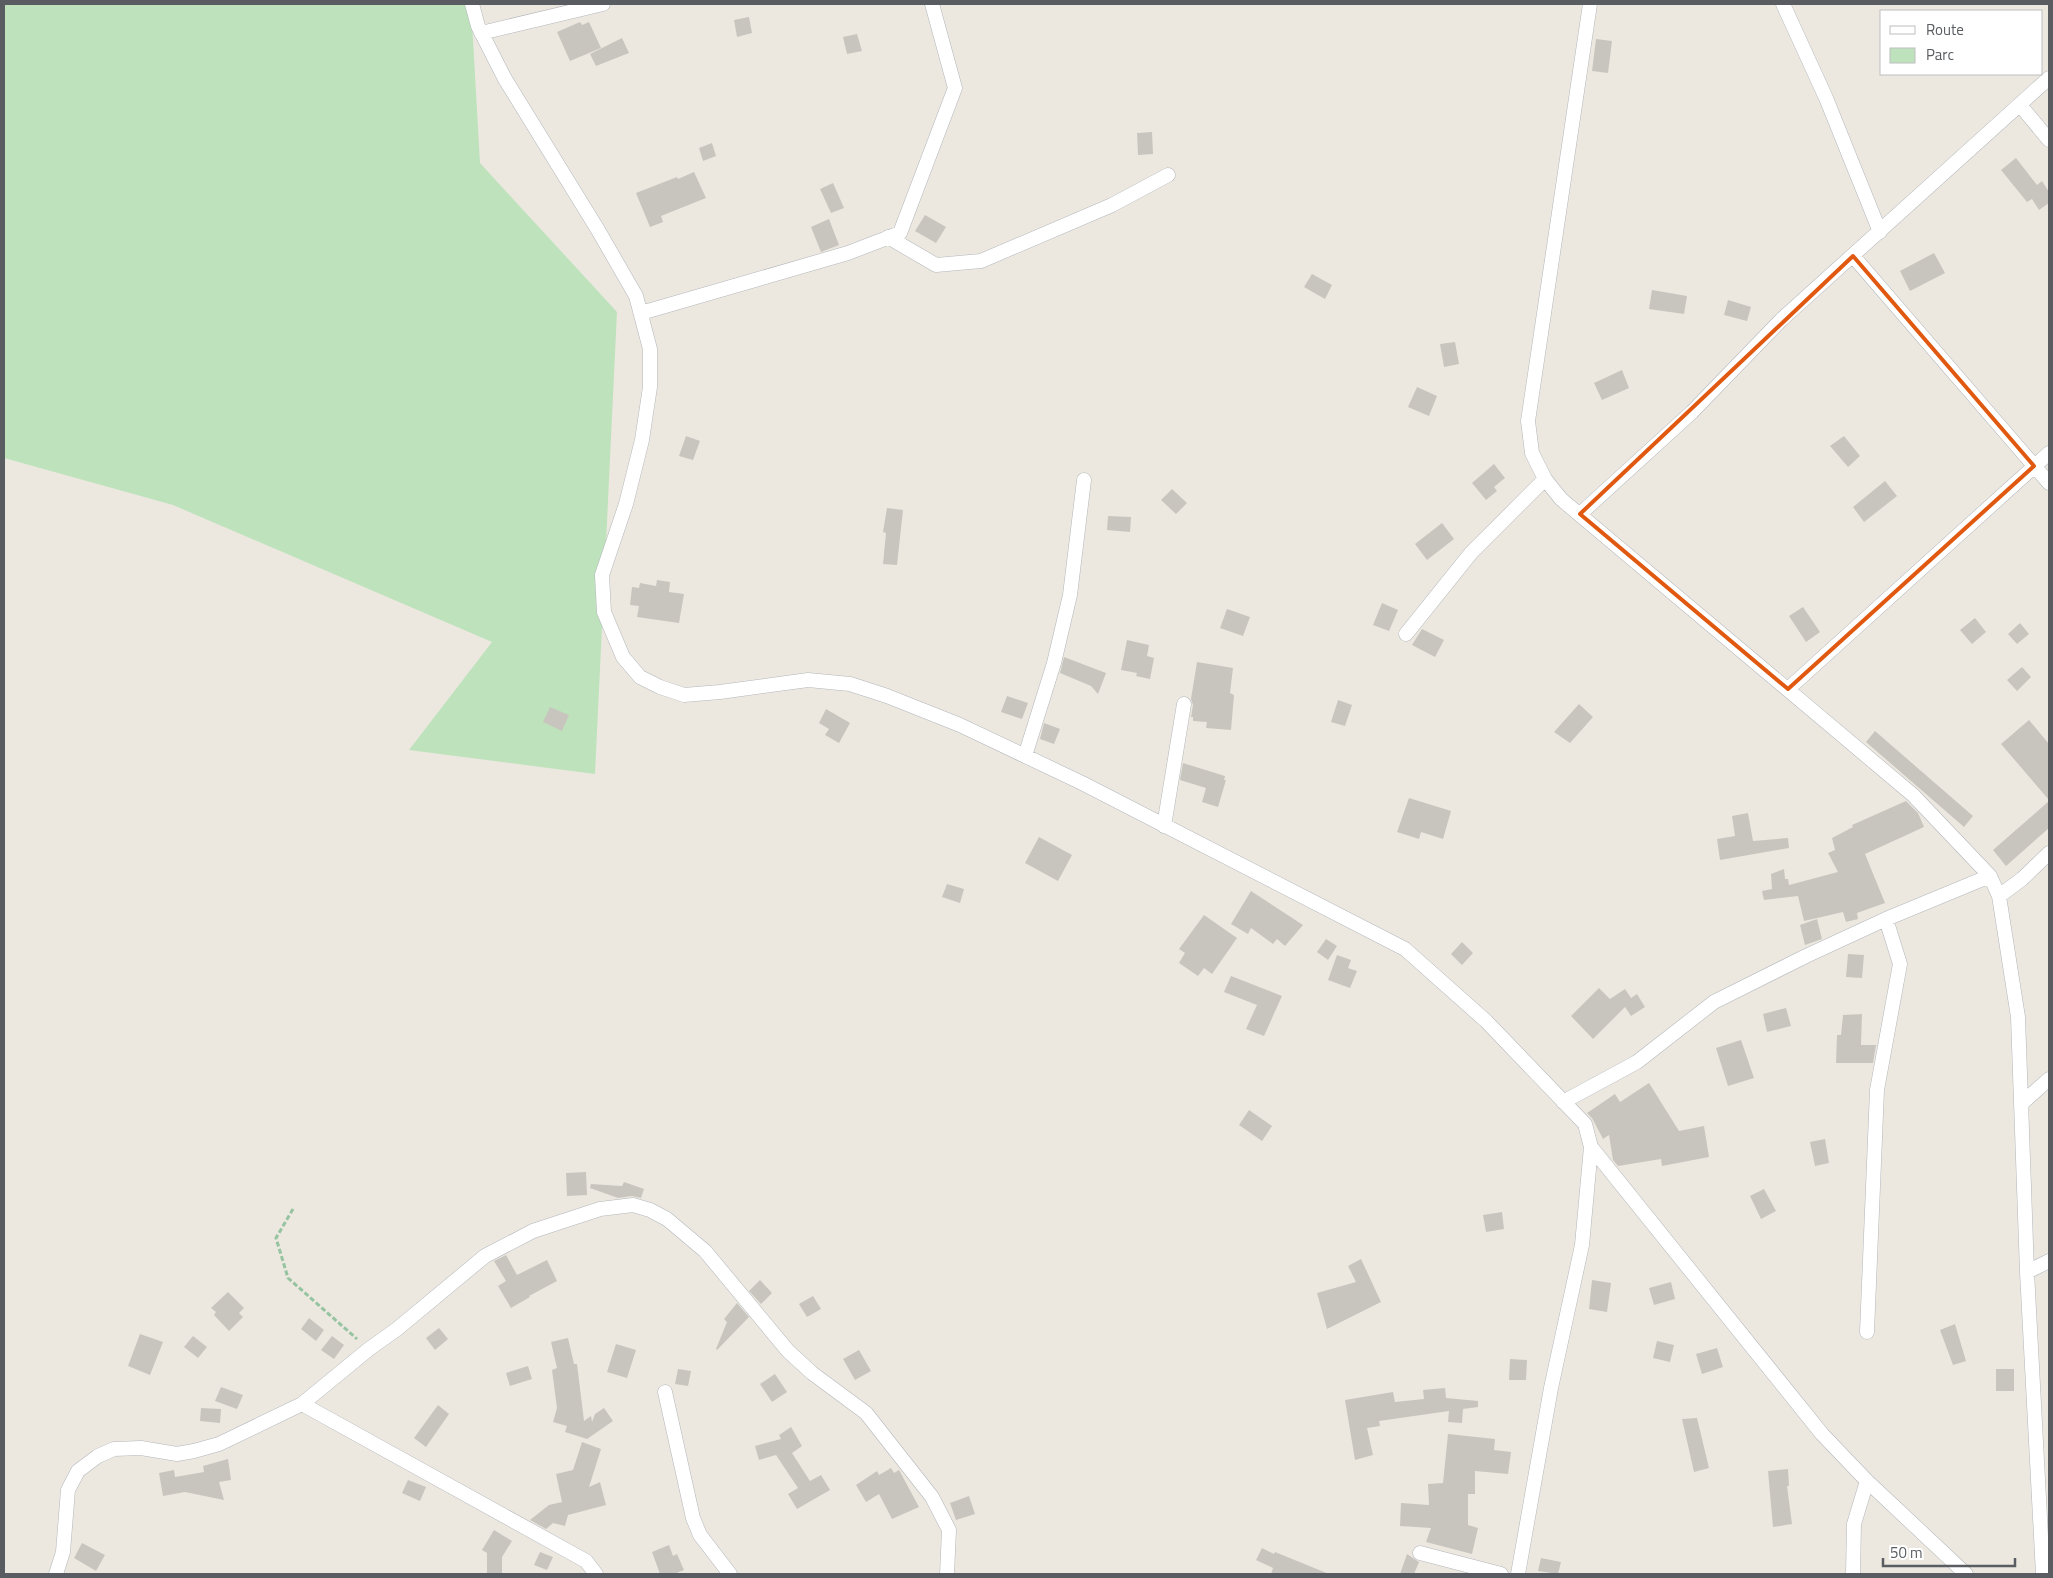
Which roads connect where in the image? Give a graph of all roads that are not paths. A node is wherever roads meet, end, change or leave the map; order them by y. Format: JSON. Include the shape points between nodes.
{"nodes":[{"id":1,"x":472,"y":4,"type":"edge"},
{"id":2,"x":603,"y":4,"type":"edge"},
{"id":3,"x":932,"y":4,"type":"edge"},
{"id":4,"x":1590,"y":4,"type":"edge"},
{"id":5,"x":1783,"y":4,"type":"edge"},
{"id":6,"x":481,"y":32,"type":"junction"},
{"id":7,"x":2049,"y":78,"type":"edge"},
{"id":8,"x":2020,"y":105,"type":"junction"},
{"id":9,"x":2049,"y":140,"type":"edge"},
{"id":10,"x":1168,"y":175,"type":"dead end"},
{"id":11,"x":1880,"y":232,"type":"junction"},
{"id":12,"x":888,"y":237,"type":"junction"},
{"id":13,"x":1854,"y":256,"type":"junction"},
{"id":14,"x":641,"y":313,"type":"junction"},
{"id":15,"x":2049,"y":453,"type":"edge"},
{"id":16,"x":2034,"y":466,"type":"junction"},
{"id":17,"x":1545,"y":479,"type":"junction"},
{"id":18,"x":1084,"y":480,"type":"dead end"},
{"id":19,"x":2049,"y":483,"type":"edge"},
{"id":20,"x":1580,"y":514,"type":"junction"},
{"id":21,"x":1406,"y":634,"type":"dead end"},
{"id":22,"x":1788,"y":689,"type":"junction"},
{"id":23,"x":1184,"y":704,"type":"dead end"},
{"id":24,"x":1025,"y":756,"type":"junction"},
{"id":25,"x":1164,"y":826,"type":"junction"},
{"id":26,"x":2049,"y":853,"type":"edge"},
{"id":27,"x":1990,"y":876,"type":"junction"},
{"id":28,"x":1999,"y":896,"type":"junction"},
{"id":29,"x":1886,"y":919,"type":"junction"},
{"id":30,"x":2049,"y":1079,"type":"edge"},
{"id":31,"x":1563,"y":1102,"type":"junction"},
{"id":32,"x":2021,"y":1104,"type":"junction"},
{"id":33,"x":1590,"y":1148,"type":"junction"},
{"id":34,"x":2049,"y":1261,"type":"edge"},
{"id":35,"x":2027,"y":1272,"type":"junction"},
{"id":36,"x":1867,"y":1332,"type":"dead end"},
{"id":37,"x":665,"y":1392,"type":"dead end"},
{"id":38,"x":302,"y":1404,"type":"junction"},
{"id":39,"x":2049,"y":1424,"type":"edge"},
{"id":40,"x":2035,"y":1426,"type":"junction"},
{"id":41,"x":1867,"y":1481,"type":"junction"},
{"id":42,"x":1420,"y":1553,"type":"dead end"},
{"id":43,"x":56,"y":1574,"type":"edge"},
{"id":44,"x":596,"y":1574,"type":"edge"},
{"id":45,"x":730,"y":1574,"type":"edge"},
{"id":46,"x":947,"y":1574,"type":"edge"},
{"id":47,"x":1501,"y":1574,"type":"edge"},
{"id":48,"x":1518,"y":1574,"type":"edge"},
{"id":49,"x":1853,"y":1574,"type":"edge"},
{"id":50,"x":1966,"y":1574,"type":"edge"},
{"id":51,"x":2043,"y":1574,"type":"edge"}],
"edges":[{"from":1,"to":6,"type":"street"},
{"from":2,"to":6,"type":"street"},
{"from":3,"to":12,"type":"street","via":[[955,88],[900,232]]},
{"from":4,"to":17,"type":"street","via":[[1528,422],[1532,452]]},
{"from":5,"to":11,"type":"street","via":[[1826,98]]},
{"from":6,"to":14,"type":"street","via":[[505,79],[632,288]]},
{"from":7,"to":8,"type":"street"},
{"from":8,"to":9,"type":"street"},
{"from":8,"to":11,"type":"street"},
{"from":10,"to":12,"type":"street","via":[[1112,205],[980,261],[936,265]]},
{"from":11,"to":13,"type":"street"},
{"from":12,"to":14,"type":"street","via":[[848,253]]},
{"from":13,"to":16,"type":"street"},
{"from":13,"to":20,"type":"street","via":[[1781,320],[1692,412]]},
{"from":14,"to":24,"type":"street","via":[[650,349],[650,387],[642,440],[626,504],[602,575],[604,612],[623,657],[640,677],[684,695],[808,680],[850,684],[960,725]]},
{"from":15,"to":16,"type":"street"},
{"from":16,"to":19,"type":"street"},
{"from":16,"to":22,"type":"street"},
{"from":17,"to":20,"type":"street","via":[[1561,499]]},
{"from":17,"to":21,"type":"street","via":[[1471,553]]},
{"from":18,"to":24,"type":"street","via":[[1070,595],[1054,663]]},
{"from":20,"to":22,"type":"street"},
{"from":22,"to":27,"type":"street","via":[[1913,795]]},
{"from":23,"to":25,"type":"street"},
{"from":24,"to":25,"type":"street"},
{"from":25,"to":31,"type":"street","via":[[1405,949],[1486,1021]]},
{"from":26,"to":28,"type":"street"},
{"from":27,"to":28,"type":"street"},
{"from":27,"to":29,"type":"street"},
{"from":28,"to":32,"type":"street","via":[[2018,1017]]},
{"from":29,"to":31,"type":"street","via":[[1714,1002],[1637,1062]]},
{"from":29,"to":36,"type":"street","via":[[1900,964],[1876,1090]]},
{"from":30,"to":32,"type":"street"},
{"from":31,"to":33,"type":"street","via":[[1585,1124]]},
{"from":32,"to":35,"type":"street"},
{"from":33,"to":41,"type":"street","via":[[1822,1434]]},
{"from":33,"to":48,"type":"street","via":[[1582,1245],[1551,1388]]},
{"from":34,"to":35,"type":"street"},
{"from":35,"to":40,"type":"street"},
{"from":37,"to":45,"type":"street","via":[[693,1518],[700,1535]]},
{"from":38,"to":43,"type":"street","via":[[220,1444],[194,1452],[177,1454],[141,1448],[114,1449],[98,1456],[78,1471],[68,1490],[63,1552]]},
{"from":38,"to":44,"type":"street","via":[[586,1561]]},
{"from":38,"to":46,"type":"street","via":[[485,1256],[533,1231],[600,1209],[633,1205],[668,1219],[705,1251],[794,1356],[866,1413],[932,1497],[949,1530]]},
{"from":39,"to":40,"type":"street"},
{"from":40,"to":51,"type":"street"},
{"from":41,"to":49,"type":"street","via":[[1854,1524]]},
{"from":41,"to":50,"type":"street"},
{"from":42,"to":47,"type":"street"}]}
